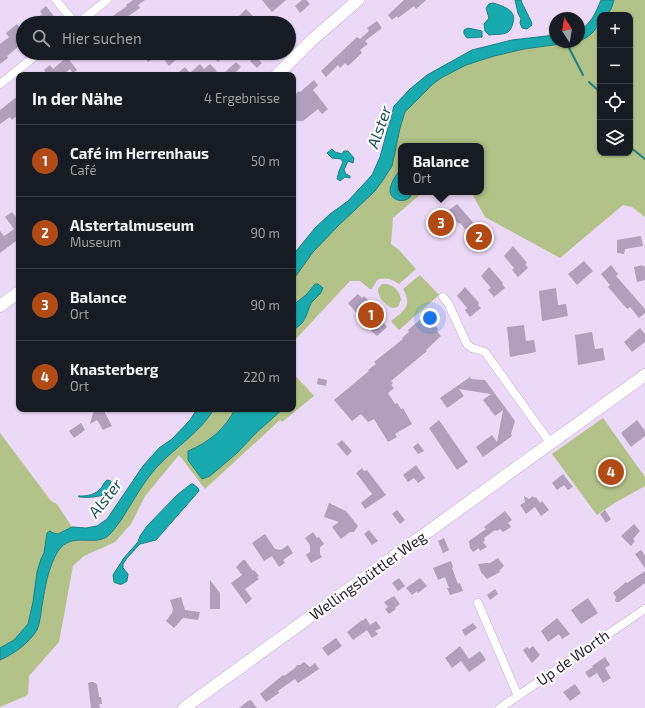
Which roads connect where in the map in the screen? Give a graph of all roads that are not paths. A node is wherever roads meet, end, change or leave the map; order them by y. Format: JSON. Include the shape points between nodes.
{"nodes":[{"id":1,"x":56,"y":0,"type":"edge"},
{"id":2,"x":107,"y":0,"type":"edge"},
{"id":3,"x":358,"y":0,"type":"edge"},
{"id":4,"x":70,"y":16,"type":"edge"},
{"id":5,"x":85,"y":16,"type":"edge"},
{"id":6,"x":296,"y":56,"type":"edge"},
{"id":7,"x":30,"y":60,"type":"edge"},
{"id":8,"x":292,"y":60,"type":"edge"},
{"id":9,"x":280,"y":72,"type":"edge"},
{"id":10,"x":0,"y":84,"type":"edge"},
{"id":11,"x":16,"y":294,"type":"edge"},
{"id":12,"x":443,"y":297,"type":"dead end"},
{"id":13,"x":0,"y":306,"type":"edge"},
{"id":14,"x":645,"y":375,"type":"edge"},
{"id":15,"x":551,"y":444,"type":"junction"},
{"id":16,"x":478,"y":603,"type":"dead end"},
{"id":17,"x":645,"y":608,"type":"edge"},
{"id":18,"x":518,"y":696,"type":"junction"},
{"id":19,"x":184,"y":708,"type":"edge"},
{"id":20,"x":500,"y":708,"type":"edge"}],
"edges":[{"from":1,"to":4,"type":"street"},
{"from":2,"to":5,"type":"street"},
{"from":3,"to":6,"type":"main road"},
{"from":7,"to":10,"type":"street"},
{"from":8,"to":9,"type":"main road"},
{"from":11,"to":13,"type":"main road"},
{"from":12,"to":15,"type":"street","via":[[467,344],[485,352]]},
{"from":14,"to":15,"type":"main road","name":"Wellingsbüttler Weg"},
{"from":15,"to":19,"type":"main road","name":"Wellingsbüttler Weg"},
{"from":16,"to":18,"type":"street"},
{"from":17,"to":18,"type":"street","name":"Up de Worth"},
{"from":18,"to":20,"type":"street","name":"Up de Worth"}]}
